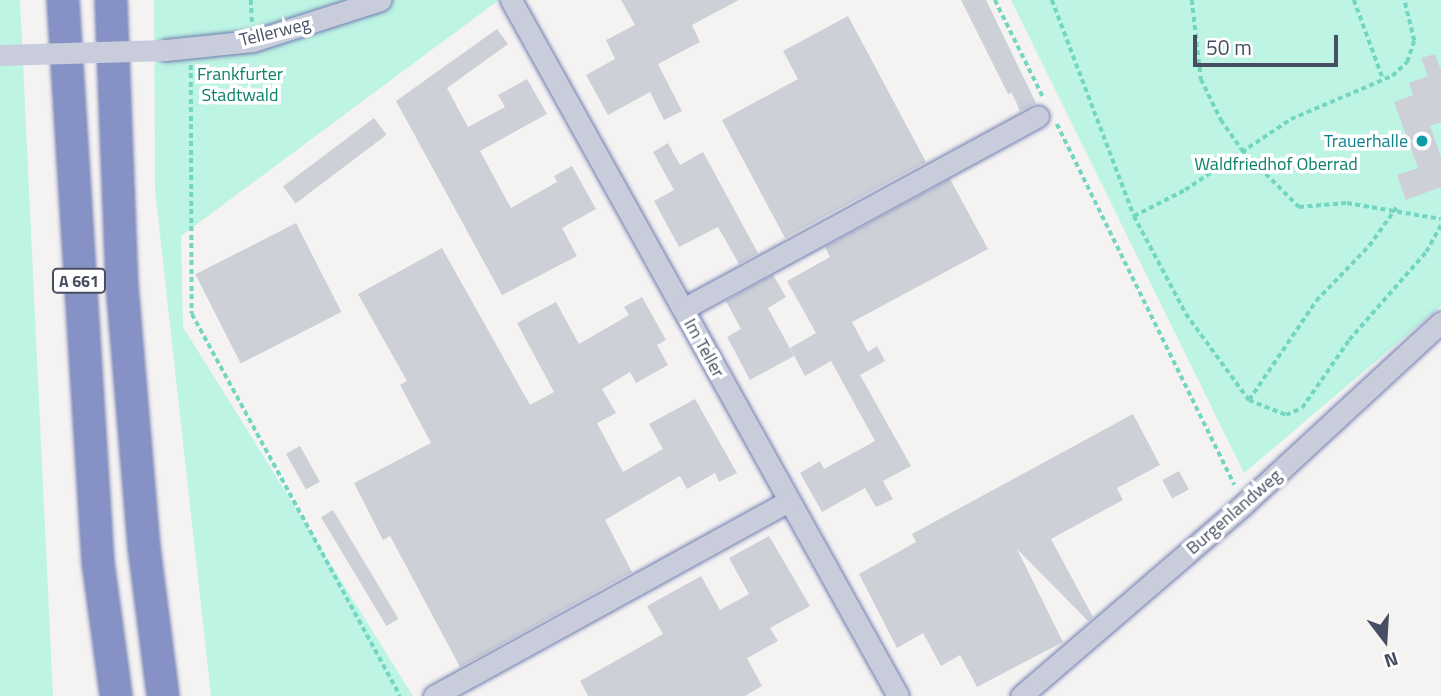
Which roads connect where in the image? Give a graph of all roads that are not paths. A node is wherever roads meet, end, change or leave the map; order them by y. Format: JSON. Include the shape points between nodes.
{"nodes":[{"id":1,"x":63,"y":0,"type":"edge"},
{"id":2,"x":111,"y":0,"type":"edge"},
{"id":3,"x":381,"y":0,"type":"edge"},
{"id":4,"x":511,"y":0,"type":"edge"},
{"id":5,"x":0,"y":55,"type":"edge"},
{"id":6,"x":1048,"y":116,"type":"road end"},
{"id":7,"x":682,"y":309,"type":"junction"},
{"id":8,"x":1441,"y":322,"type":"edge"},
{"id":9,"x":789,"y":500,"type":"junction"},
{"id":10,"x":98,"y":562,"type":"junction"},
{"id":11,"x":156,"y":636,"type":"junction"},
{"id":12,"x":96,"y":696,"type":"edge"},
{"id":13,"x":116,"y":696,"type":"edge"},
{"id":14,"x":163,"y":696,"type":"edge"},
{"id":15,"x":174,"y":696,"type":"edge"},
{"id":16,"x":434,"y":696,"type":"edge"},
{"id":17,"x":898,"y":696,"type":"edge"},
{"id":18,"x":1021,"y":696,"type":"edge"}],
"edges":[{"from":1,"to":10,"type":"highway","number":"A 661"},
{"from":2,"to":11,"type":"highway","number":"A 661","via":[[122,285]]},
{"from":3,"to":5,"type":"street","name":"Tellerweg","bridge":true,"via":[[253,41],[166,50]]},
{"from":4,"to":7,"type":"street","name":"Im Teller"},
{"from":6,"to":7,"type":"street"},
{"from":7,"to":9,"type":"street","name":"Im Teller"},
{"from":8,"to":18,"type":"street","name":"Burgenlandweg","via":[[1244,505]]},
{"from":9,"to":16,"type":"street"},
{"from":9,"to":17,"type":"street","name":"Im Teller"},
{"from":10,"to":12,"type":"highway","number":"A 661"},
{"from":10,"to":13,"type":"highway","number":"A 661"},
{"from":11,"to":14,"type":"highway","number":"A 661"},
{"from":11,"to":15,"type":"highway","number":"A 661"}]}
